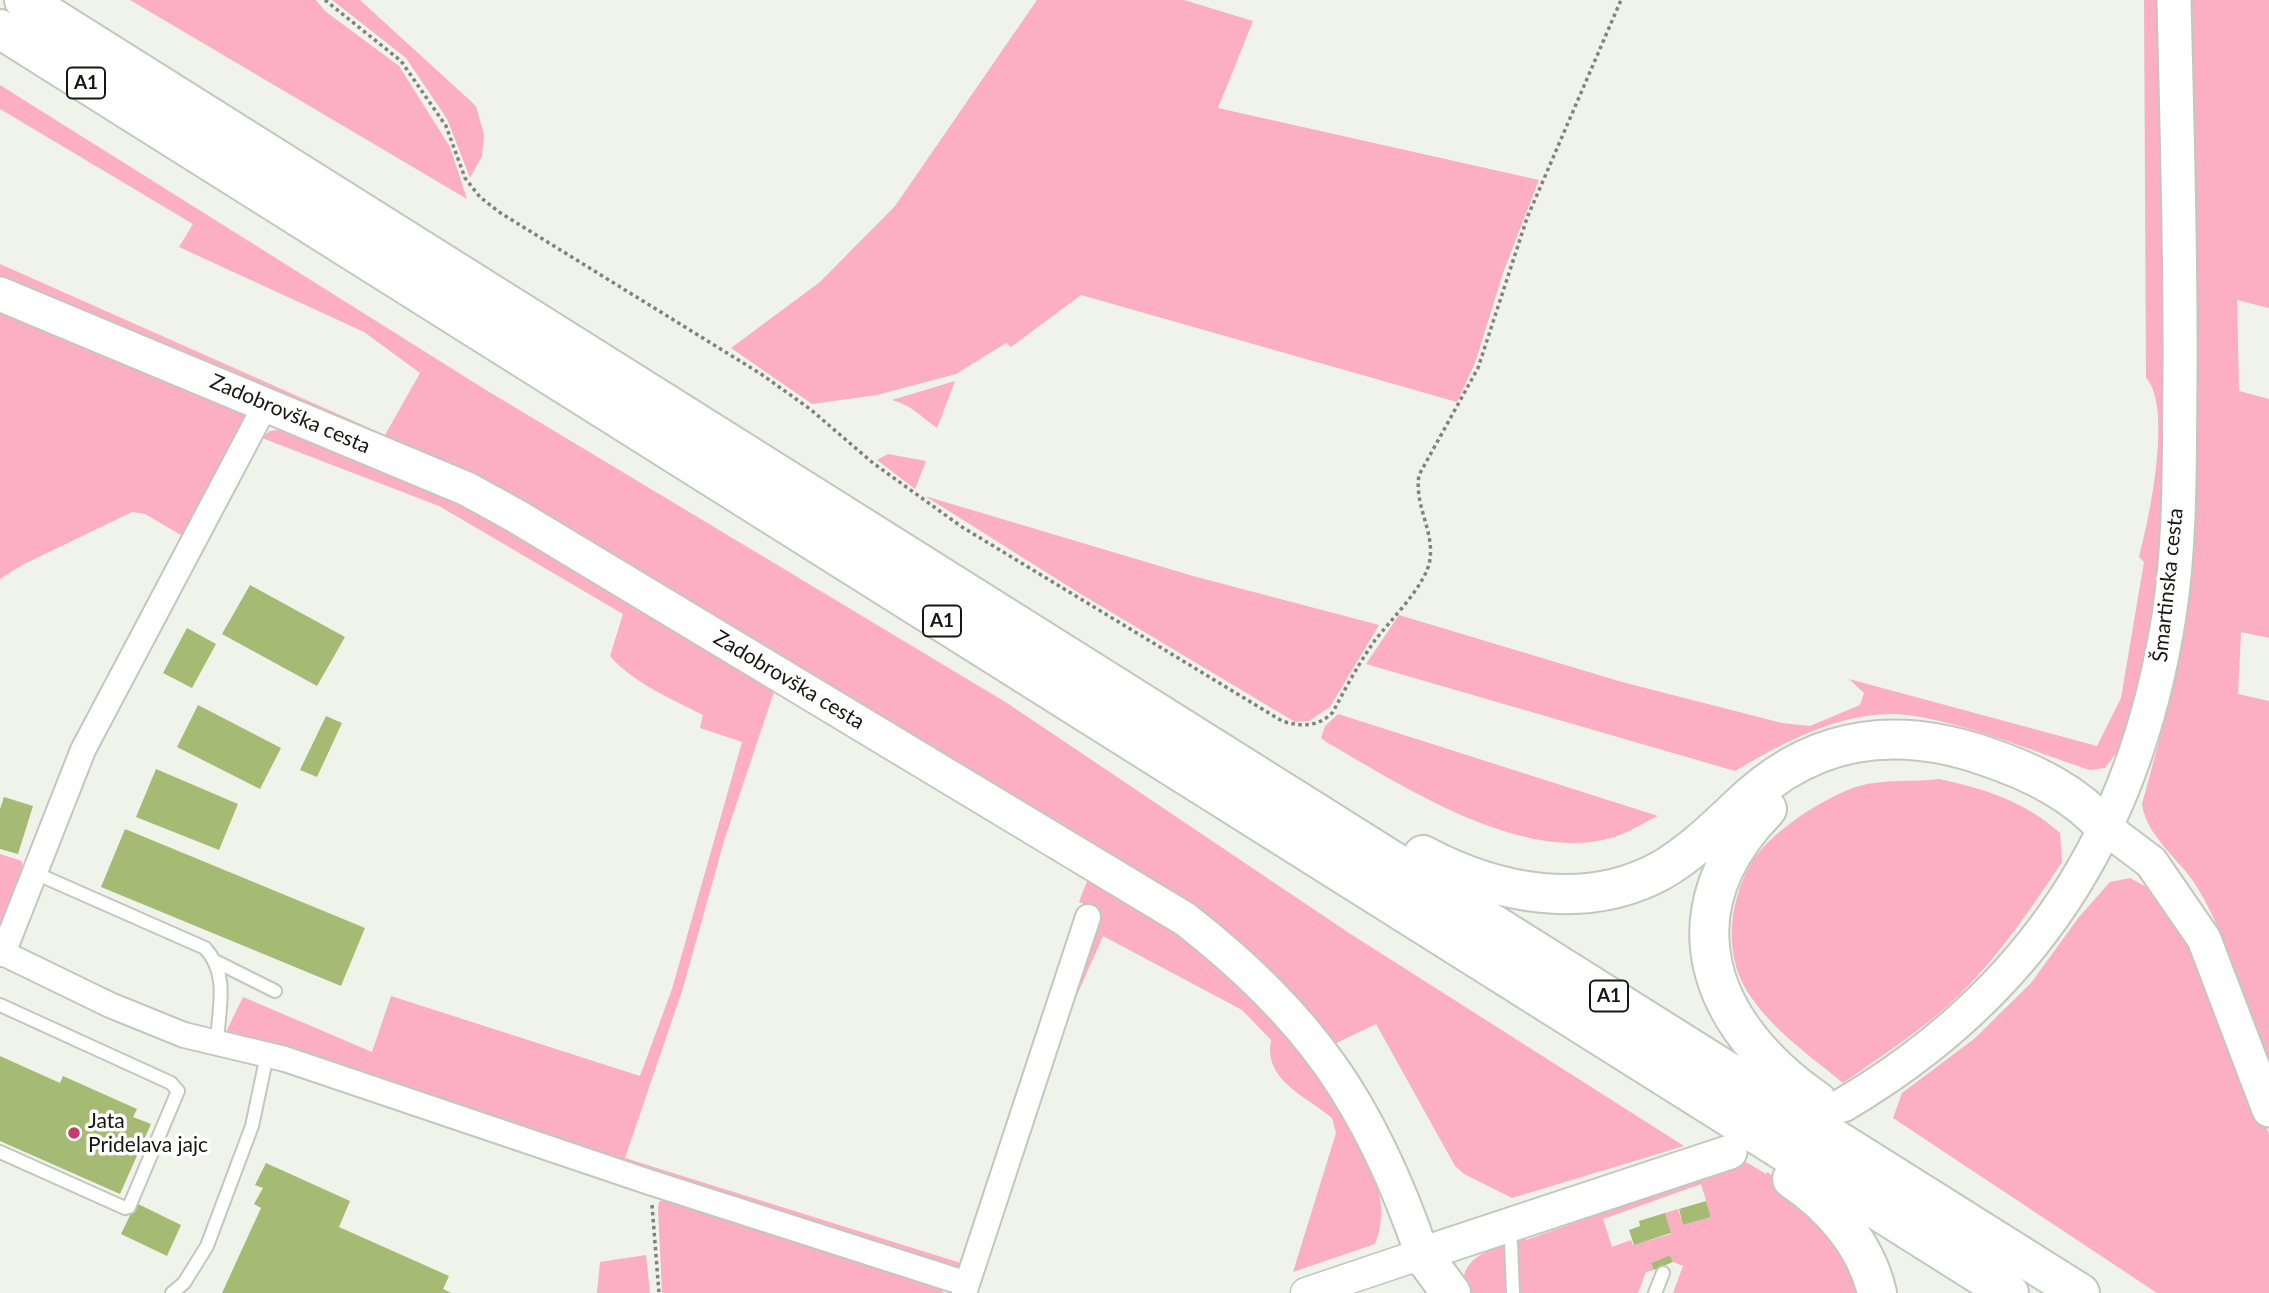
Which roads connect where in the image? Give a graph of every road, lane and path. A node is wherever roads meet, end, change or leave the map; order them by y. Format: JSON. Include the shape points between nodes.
{"nodes":[{"id":1,"x":23,"y":0,"type":"edge"},
{"id":2,"x":325,"y":0,"type":"edge"},
{"id":3,"x":1621,"y":0,"type":"edge"},
{"id":4,"x":2174,"y":0,"type":"edge"},
{"id":5,"x":0,"y":29,"type":"edge"},
{"id":6,"x":0,"y":294,"type":"edge"},
{"id":7,"x":266,"y":404,"type":"junction"},
{"id":8,"x":1290,"y":795,"type":"junction"},
{"id":9,"x":2107,"y":829,"type":"junction"},
{"id":10,"x":35,"y":873,"type":"junction"},
{"id":11,"x":1088,"y":917,"type":"dead end"},
{"id":12,"x":2,"y":953,"type":"edge"},
{"id":13,"x":217,"y":962,"type":"junction"},
{"id":14,"x":275,"y":991,"type":"dead end"},
{"id":15,"x":0,"y":1005,"type":"edge"},
{"id":16,"x":217,"y":1041,"type":"junction"},
{"id":17,"x":267,"y":1055,"type":"junction"},
{"id":18,"x":1711,"y":1105,"type":"junction"},
{"id":19,"x":1843,"y":1105,"type":"dead end"},
{"id":20,"x":2269,"y":1110,"type":"edge"},
{"id":21,"x":0,"y":1152,"type":"edge"},
{"id":22,"x":1730,"y":1152,"type":"dead end"},
{"id":23,"x":649,"y":1182,"type":"junction"},
{"id":24,"x":1929,"y":1197,"type":"junction"},
{"id":25,"x":1505,"y":1228,"type":"junction"},
{"id":26,"x":1422,"y":1254,"type":"junction"},
{"id":27,"x":1663,"y":1273,"type":"dead end"},
{"id":28,"x":965,"y":1289,"type":"edge"},
{"id":29,"x":172,"y":1293,"type":"edge"},
{"id":30,"x":659,"y":1293,"type":"edge"},
{"id":31,"x":1306,"y":1293,"type":"edge"},
{"id":32,"x":1435,"y":1293,"type":"edge"},
{"id":33,"x":1451,"y":1293,"type":"edge"},
{"id":34,"x":1513,"y":1293,"type":"edge"},
{"id":35,"x":1655,"y":1293,"type":"edge"},
{"id":36,"x":1877,"y":1293,"type":"edge"},
{"id":37,"x":2009,"y":1293,"type":"edge"},
{"id":38,"x":2081,"y":1293,"type":"edge"}],
"edges":[{"from":1,"to":8,"type":"highway","number":"A1"},
{"from":2,"to":3,"type":"path","via":[[401,61],[446,126],[466,177],[480,197],[499,212],[761,374],[962,527],[1282,721],[1298,726],[1324,721],[1333,712],[1372,644],[1422,581],[1430,560],[1416,490],[1419,475],[1478,368],[1527,219]]},
{"from":4,"to":9,"type":"main road","name":"Šmartinska cesta","via":[[2181,298],[2174,564],[2148,714]]},
{"from":5,"to":18,"type":"highway","number":"A1"},
{"from":6,"to":7,"type":"main road","name":"Zadobrovška cesta"},
{"from":7,"to":10,"type":"street","via":[[83,750]]},
{"from":7,"to":26,"type":"main road","name":"Zadobrovška cesta","via":[[467,489],[516,516],[1185,919],[1259,981],[1336,1069],[1393,1173]]},
{"from":8,"to":9,"type":"highway","via":[[1357,816],[1464,875],[1512,889],[1556,894],[1597,893],[1661,870],[1703,841],[1776,776],[1818,753],[1869,740],[1913,738],[1999,761],[2072,796]]},
{"from":8,"to":24,"type":"highway","number":"A1"},
{"from":9,"to":19,"type":"main road","name":"Šmartinska cesta","via":[[2050,922],[2000,981],[1929,1047]]},
{"from":9,"to":20,"type":"main road","via":[[2151,862],[2204,939]]},
{"from":9,"to":24,"type":"highway","via":[[1962,770],[1908,759],[1872,760],[1824,773],[1786,794],[1748,829],[1723,869],[1708,934],[1714,975],[1731,1014],[1777,1070],[1909,1167]]},
{"from":10,"to":12,"type":"street"},
{"from":10,"to":13,"type":"lane","via":[[205,948]]},
{"from":11,"to":28,"type":"street"},
{"from":12,"to":16,"type":"street","via":[[122,1010],[184,1035]]},
{"from":13,"to":14,"type":"lane"},
{"from":13,"to":16,"type":"lane","via":[[221,978]]},
{"from":15,"to":21,"type":"lane","via":[[171,1083],[178,1091],[125,1208]]},
{"from":16,"to":17,"type":"street"},
{"from":17,"to":23,"type":"street"},
{"from":17,"to":29,"type":"lane","via":[[252,1126],[207,1246],[184,1283]]},
{"from":18,"to":36,"type":"highway","via":[[1747,1148],[1801,1185],[1833,1214],[1860,1248]]},
{"from":18,"to":37,"type":"highway","number":"A1"},
{"from":22,"to":25,"type":"main road"},
{"from":23,"to":28,"type":"street"},
{"from":23,"to":30,"type":"path"},
{"from":24,"to":38,"type":"highway","number":"A1"},
{"from":25,"to":26,"type":"main road"},
{"from":25,"to":34,"type":"lane","via":[[1511,1242]]},
{"from":26,"to":31,"type":"street"},
{"from":26,"to":32,"type":"highway"},
{"from":26,"to":33,"type":"highway"},
{"from":27,"to":35,"type":"lane"}]}
